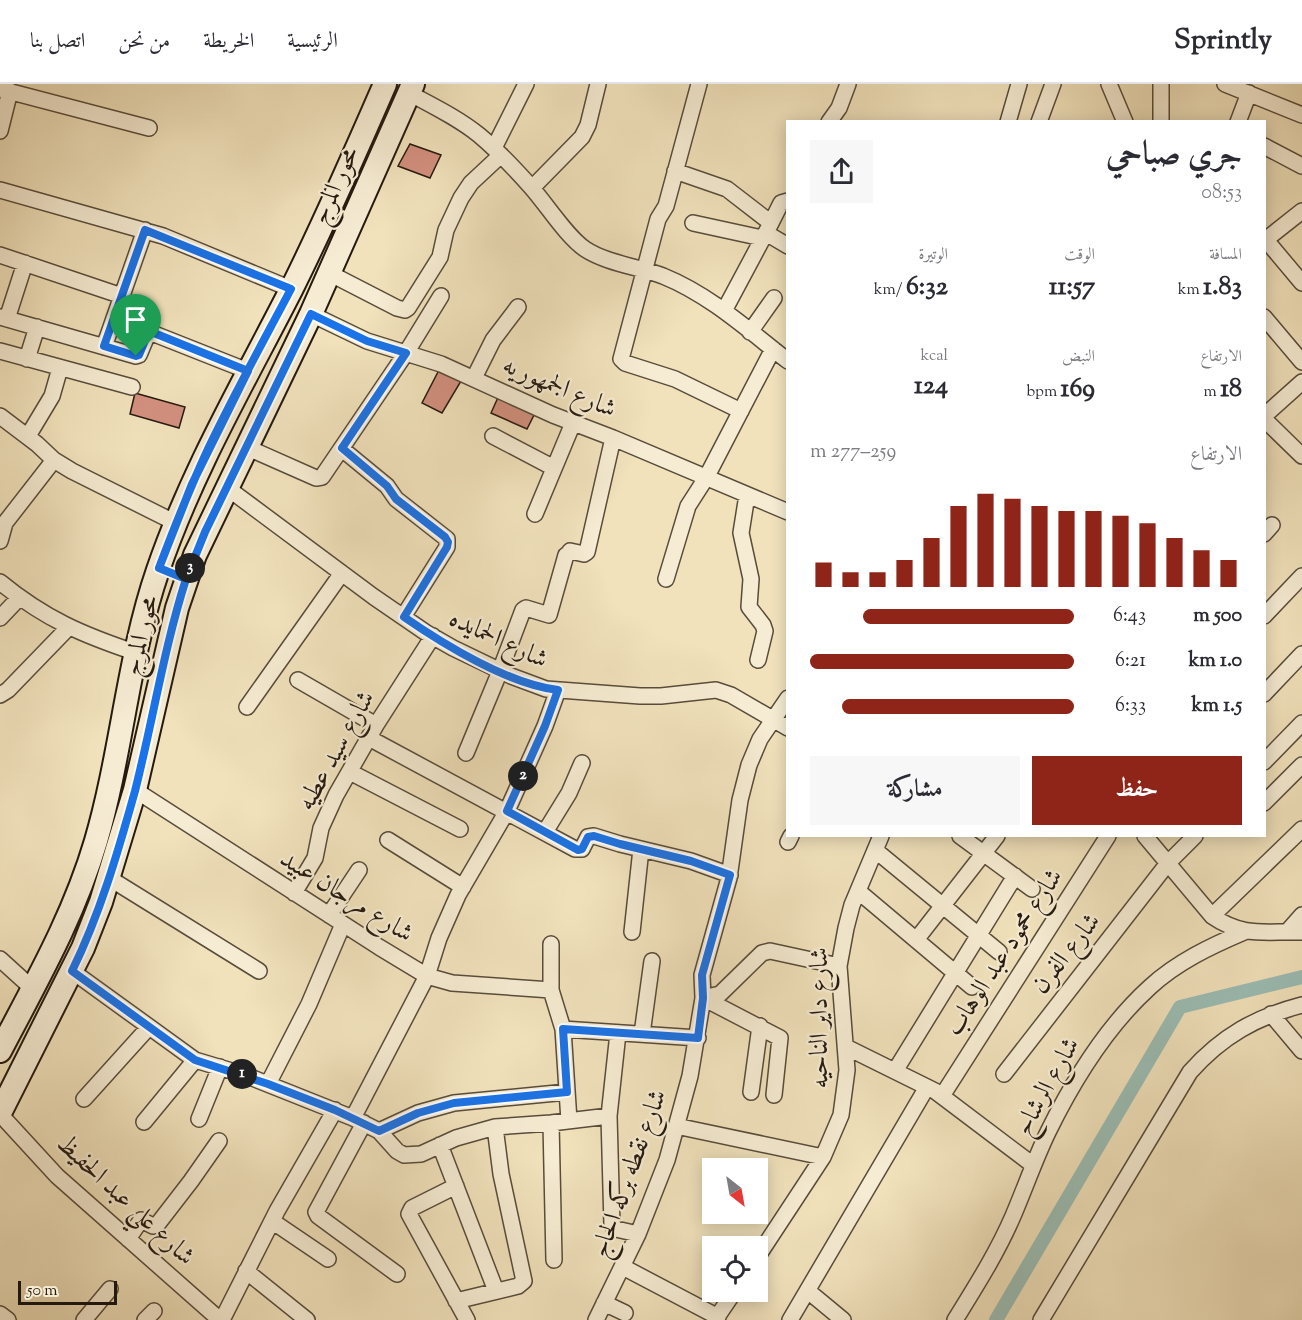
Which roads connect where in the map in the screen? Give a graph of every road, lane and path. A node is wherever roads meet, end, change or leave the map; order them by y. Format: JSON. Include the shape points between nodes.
{"nodes":[{"id":1,"x":385,"y":84,"type":"edge"},
{"id":2,"x":526,"y":84,"type":"edge"},
{"id":3,"x":598,"y":84,"type":"edge"},
{"id":4,"x":699,"y":84,"type":"edge"},
{"id":5,"x":848,"y":84,"type":"edge"},
{"id":6,"x":1020,"y":84,"type":"edge"},
{"id":7,"x":1110,"y":84,"type":"edge"},
{"id":8,"x":1161,"y":84,"type":"edge"},
{"id":9,"x":1225,"y":84,"type":"edge"},
{"id":10,"x":1051,"y":85,"type":"edge"},
{"id":11,"x":411,"y":89,"type":"edge"},
{"id":12,"x":5,"y":90,"type":"edge"},
{"id":13,"x":1249,"y":93,"type":"junction"},
{"id":14,"x":1302,"y":115,"type":"edge"},
{"id":15,"x":830,"y":120,"type":"edge"},
{"id":16,"x":1009,"y":120,"type":"edge"},
{"id":17,"x":1040,"y":120,"type":"edge"},
{"id":18,"x":1124,"y":120,"type":"edge"},
{"id":19,"x":1166,"y":120,"type":"edge"},
{"id":20,"x":1239,"y":120,"type":"edge"},
{"id":21,"x":149,"y":128,"type":"dead end"},
{"id":22,"x":0,"y":131,"type":"edge"},
{"id":23,"x":1266,"y":148,"type":"edge"},
{"id":24,"x":497,"y":152,"type":"junction"},
{"id":25,"x":1302,"y":166,"type":"edge"},
{"id":26,"x":675,"y":171,"type":"junction"},
{"id":27,"x":532,"y":188,"type":"junction"},
{"id":28,"x":0,"y":190,"type":"edge"},
{"id":29,"x":786,"y":202,"type":"edge"},
{"id":30,"x":1302,"y":211,"type":"edge"},
{"id":31,"x":693,"y":224,"type":"dead end"},
{"id":32,"x":145,"y":230,"type":"junction"},
{"id":33,"x":766,"y":231,"type":"junction"},
{"id":34,"x":1268,"y":234,"type":"edge"},
{"id":35,"x":786,"y":245,"type":"edge"},
{"id":36,"x":0,"y":255,"type":"edge"},
{"id":37,"x":25,"y":264,"type":"junction"},
{"id":38,"x":645,"y":270,"type":"junction"},
{"id":39,"x":329,"y":273,"type":"junction"},
{"id":40,"x":1299,"y":273,"type":"edge"},
{"id":41,"x":291,"y":289,"type":"junction"},
{"id":42,"x":123,"y":296,"type":"junction"},
{"id":43,"x":441,"y":296,"type":"dead end"},
{"id":44,"x":774,"y":298,"type":"dead end"},
{"id":45,"x":519,"y":307,"type":"dead end"},
{"id":46,"x":724,"y":311,"type":"junction"},
{"id":47,"x":311,"y":314,"type":"junction"},
{"id":48,"x":4,"y":318,"type":"edge"},
{"id":49,"x":114,"y":318,"type":"junction"},
{"id":50,"x":1266,"y":319,"type":"edge"},
{"id":51,"x":37,"y":327,"type":"junction"},
{"id":52,"x":149,"y":331,"type":"junction"},
{"id":53,"x":750,"y":332,"type":"junction"},
{"id":54,"x":104,"y":346,"type":"junction"},
{"id":55,"x":773,"y":349,"type":"junction"},
{"id":56,"x":0,"y":351,"type":"edge"},
{"id":57,"x":406,"y":353,"type":"junction"},
{"id":58,"x":27,"y":359,"type":"junction"},
{"id":59,"x":786,"y":359,"type":"edge"},
{"id":60,"x":1302,"y":362,"type":"edge"},
{"id":61,"x":60,"y":368,"type":"junction"},
{"id":62,"x":248,"y":371,"type":"junction"},
{"id":63,"x":474,"y":378,"type":"junction"},
{"id":64,"x":1302,"y":382,"type":"edge"},
{"id":65,"x":132,"y":387,"type":"dead end"},
{"id":66,"x":741,"y":411,"type":"junction"},
{"id":67,"x":1266,"y":414,"type":"edge"},
{"id":68,"x":0,"y":416,"type":"edge"},
{"id":69,"x":1266,"y":416,"type":"edge"},
{"id":70,"x":573,"y":423,"type":"junction"},
{"id":71,"x":28,"y":436,"type":"junction"},
{"id":72,"x":493,"y":436,"type":"dead end"},
{"id":73,"x":613,"y":438,"type":"junction"},
{"id":74,"x":246,"y":447,"type":"junction"},
{"id":75,"x":342,"y":448,"type":"junction"},
{"id":76,"x":1302,"y":456,"type":"edge"},
{"id":77,"x":54,"y":460,"type":"junction"},
{"id":78,"x":554,"y":468,"type":"junction"},
{"id":79,"x":706,"y":478,"type":"junction"},
{"id":80,"x":226,"y":487,"type":"junction"},
{"id":81,"x":747,"y":495,"type":"junction"},
{"id":82,"x":786,"y":511,"type":"edge"},
{"id":83,"x":535,"y":514,"type":"dead end"},
{"id":84,"x":176,"y":523,"type":"junction"},
{"id":85,"x":1,"y":532,"type":"edge"},
{"id":86,"x":159,"y":568,"type":"junction"},
{"id":87,"x":342,"y":573,"type":"junction"},
{"id":88,"x":1302,"y":576,"type":"edge"},
{"id":89,"x":186,"y":579,"type":"junction"},
{"id":90,"x":666,"y":579,"type":"dead end"},
{"id":91,"x":0,"y":582,"type":"edge"},
{"id":92,"x":19,"y":598,"type":"junction"},
{"id":93,"x":1266,"y":614,"type":"edge"},
{"id":94,"x":404,"y":617,"type":"junction"},
{"id":95,"x":0,"y":618,"type":"edge"},
{"id":96,"x":68,"y":628,"type":"junction"},
{"id":97,"x":433,"y":636,"type":"junction"},
{"id":98,"x":137,"y":653,"type":"junction"},
{"id":99,"x":1302,"y":654,"type":"edge"},
{"id":100,"x":758,"y":660,"type":"dead end"},
{"id":101,"x":500,"y":671,"type":"junction"},
{"id":102,"x":298,"y":680,"type":"dead end"},
{"id":103,"x":558,"y":690,"type":"junction"},
{"id":104,"x":1266,"y":692,"type":"edge"},
{"id":105,"x":0,"y":695,"type":"edge"},
{"id":106,"x":786,"y":701,"type":"edge"},
{"id":107,"x":247,"y":707,"type":"dead end"},
{"id":108,"x":772,"y":719,"type":"junction"},
{"id":109,"x":1302,"y":723,"type":"edge"},
{"id":110,"x":786,"y":727,"type":"edge"},
{"id":111,"x":372,"y":731,"type":"junction"},
{"id":112,"x":466,"y":753,"type":"dead end"},
{"id":113,"x":1266,"y":760,"type":"edge"},
{"id":114,"x":582,"y":763,"type":"dead end"},
{"id":115,"x":1302,"y":765,"type":"edge"},
{"id":116,"x":350,"y":772,"type":"junction"},
{"id":117,"x":135,"y":790,"type":"junction"},
{"id":118,"x":1266,"y":801,"type":"edge"},
{"id":119,"x":507,"y":811,"type":"junction"},
{"id":120,"x":460,"y":829,"type":"dead end"},
{"id":121,"x":1302,"y":829,"type":"edge"},
{"id":122,"x":545,"y":832,"type":"junction"},
{"id":123,"x":962,"y":837,"type":"edge"},
{"id":124,"x":995,"y":837,"type":"edge"},
{"id":125,"x":1107,"y":837,"type":"edge"},
{"id":126,"x":1146,"y":837,"type":"edge"},
{"id":127,"x":1194,"y":837,"type":"edge"},
{"id":128,"x":388,"y":840,"type":"dead end"},
{"id":129,"x":878,"y":843,"type":"edge"},
{"id":130,"x":641,"y":849,"type":"junction"},
{"id":131,"x":984,"y":852,"type":"junction"},
{"id":132,"x":1168,"y":863,"type":"junction"},
{"id":133,"x":359,"y":870,"type":"dead end"},
{"id":134,"x":730,"y":875,"type":"junction"},
{"id":135,"x":1015,"y":876,"type":"junction"},
{"id":136,"x":109,"y":878,"type":"junction"},
{"id":137,"x":463,"y":887,"type":"junction"},
{"id":138,"x":1032,"y":889,"type":"dead end"},
{"id":139,"x":858,"y":891,"type":"junction"},
{"id":140,"x":294,"y":892,"type":"junction"},
{"id":141,"x":943,"y":906,"type":"junction"},
{"id":142,"x":329,"y":915,"type":"junction"},
{"id":143,"x":1302,"y":915,"type":"edge"},
{"id":144,"x":1212,"y":916,"type":"junction"},
{"id":145,"x":343,"y":924,"type":"junction"},
{"id":146,"x":632,"y":932,"type":"dead end"},
{"id":147,"x":1244,"y":932,"type":"junction"},
{"id":148,"x":1294,"y":932,"type":"edge"},
{"id":149,"x":979,"y":935,"type":"junction"},
{"id":150,"x":916,"y":940,"type":"junction"},
{"id":151,"x":551,"y":944,"type":"dead end"},
{"id":152,"x":999,"y":952,"type":"dead end"},
{"id":153,"x":0,"y":959,"type":"edge"},
{"id":154,"x":652,"y":961,"type":"dead end"},
{"id":155,"x":839,"y":966,"type":"junction"},
{"id":156,"x":72,"y":971,"type":"junction"},
{"id":157,"x":259,"y":971,"type":"dead end"},
{"id":158,"x":956,"y":973,"type":"junction"},
{"id":159,"x":427,"y":976,"type":"junction"},
{"id":160,"x":972,"y":987,"type":"dead end"},
{"id":161,"x":33,"y":989,"type":"junction"},
{"id":162,"x":551,"y":990,"type":"junction"},
{"id":163,"x":703,"y":998,"type":"junction"},
{"id":164,"x":1302,"y":1005,"type":"edge"},
{"id":165,"x":1271,"y":1014,"type":"junction"},
{"id":166,"x":760,"y":1026,"type":"junction"},
{"id":167,"x":149,"y":1027,"type":"junction"},
{"id":168,"x":563,"y":1029,"type":"junction"},
{"id":169,"x":618,"y":1033,"type":"junction"},
{"id":170,"x":642,"y":1034,"type":"junction"},
{"id":171,"x":698,"y":1038,"type":"junction"},
{"id":172,"x":846,"y":1047,"type":"junction"},
{"id":173,"x":0,"y":1051,"type":"edge"},
{"id":174,"x":1302,"y":1052,"type":"edge"},
{"id":175,"x":195,"y":1060,"type":"junction"},
{"id":176,"x":220,"y":1067,"type":"junction"},
{"id":177,"x":895,"y":1071,"type":"junction"},
{"id":178,"x":1004,"y":1074,"type":"dead end"},
{"id":179,"x":268,"y":1084,"type":"junction"},
{"id":180,"x":927,"y":1087,"type":"junction"},
{"id":181,"x":567,"y":1092,"type":"junction"},
{"id":182,"x":751,"y":1092,"type":"dead end"},
{"id":183,"x":774,"y":1095,"type":"dead end"},
{"id":184,"x":942,"y":1096,"type":"junction"},
{"id":185,"x":84,"y":1099,"type":"dead end"},
{"id":186,"x":335,"y":1110,"type":"junction"},
{"id":187,"x":0,"y":1114,"type":"edge"},
{"id":188,"x":609,"y":1116,"type":"junction"},
{"id":189,"x":199,"y":1119,"type":"dead end"},
{"id":190,"x":358,"y":1120,"type":"junction"},
{"id":191,"x":569,"y":1121,"type":"junction"},
{"id":192,"x":144,"y":1122,"type":"dead end"},
{"id":193,"x":551,"y":1123,"type":"junction"},
{"id":194,"x":676,"y":1126,"type":"junction"},
{"id":195,"x":495,"y":1127,"type":"junction"},
{"id":196,"x":379,"y":1131,"type":"junction"},
{"id":197,"x":219,"y":1141,"type":"dead end"},
{"id":198,"x":440,"y":1144,"type":"junction"},
{"id":199,"x":823,"y":1157,"type":"junction"},
{"id":200,"x":1033,"y":1165,"type":"junction"},
{"id":201,"x":456,"y":1186,"type":"junction"},
{"id":202,"x":272,"y":1221,"type":"junction"},
{"id":203,"x":638,"y":1234,"type":"junction"},
{"id":204,"x":128,"y":1239,"type":"junction"},
{"id":205,"x":768,"y":1241,"type":"edge"},
{"id":206,"x":328,"y":1259,"type":"dead end"},
{"id":207,"x":554,"y":1260,"type":"dead end"},
{"id":208,"x":622,"y":1267,"type":"junction"},
{"id":209,"x":246,"y":1271,"type":"junction"},
{"id":210,"x":397,"y":1274,"type":"dead end"},
{"id":211,"x":110,"y":1288,"type":"dead end"},
{"id":212,"x":496,"y":1291,"type":"junction"},
{"id":213,"x":808,"y":1291,"type":"junction"},
{"id":214,"x":456,"y":1301,"type":"junction"},
{"id":215,"x":727,"y":1302,"type":"edge"},
{"id":216,"x":604,"y":1303,"type":"junction"},
{"id":217,"x":626,"y":1313,"type":"dead end"},
{"id":218,"x":0,"y":1314,"type":"edge"},
{"id":219,"x":716,"y":1318,"type":"edge"},
{"id":220,"x":8,"y":1320,"type":"edge"},
{"id":221,"x":84,"y":1320,"type":"edge"},
{"id":222,"x":221,"y":1320,"type":"edge"},
{"id":223,"x":307,"y":1320,"type":"edge"},
{"id":224,"x":467,"y":1320,"type":"edge"},
{"id":225,"x":596,"y":1320,"type":"edge"},
{"id":226,"x":790,"y":1320,"type":"edge"},
{"id":227,"x":843,"y":1320,"type":"edge"},
{"id":228,"x":955,"y":1320,"type":"edge"},
{"id":229,"x":1041,"y":1320,"type":"edge"}],
"edges":[{"from":1,"to":41,"type":"main road","name":"محور المرج"},
{"from":2,"to":24,"type":"street"},
{"from":3,"to":27,"type":"street","via":[[582,137]]},
{"from":4,"to":26,"type":"street"},
{"from":5,"to":15,"type":"street"},
{"from":6,"to":16,"type":"street"},
{"from":7,"to":18,"type":"street"},
{"from":8,"to":19,"type":"street"},
{"from":9,"to":13,"type":"street"},
{"from":10,"to":17,"type":"street"},
{"from":11,"to":24,"type":"street"},
{"from":11,"to":39,"type":"main road","name":"محور المرج"},
{"from":12,"to":21,"type":"street"},
{"from":12,"to":22,"type":"street"},
{"from":13,"to":14,"type":"street"},
{"from":13,"to":20,"type":"street"},
{"from":23,"to":25,"type":"street"},
{"from":24,"to":27,"type":"street"},
{"from":24,"to":39,"type":"street","via":[[454,210],[440,256],[408,308],[397,308]]},
{"from":26,"to":33,"type":"street","via":[[727,189]]},
{"from":26,"to":38,"type":"street"},
{"from":27,"to":38,"type":"street","via":[[575,241],[587,250]]},
{"from":28,"to":32,"type":"street"},
{"from":29,"to":33,"type":"street","via":[[781,203]]},
{"from":30,"to":34,"type":"street"},
{"from":31,"to":33,"type":"street"},
{"from":32,"to":41,"type":"street"},
{"from":32,"to":42,"type":"street"},
{"from":33,"to":35,"type":"street"},
{"from":33,"to":46,"type":"street"},
{"from":34,"to":40,"type":"street"},
{"from":36,"to":37,"type":"street"},
{"from":37,"to":42,"type":"street"},
{"from":37,"to":48,"type":"street"},
{"from":38,"to":46,"type":"street","via":[[681,285]]},
{"from":38,"to":66,"type":"street","via":[[622,362],[675,379]]},
{"from":39,"to":47,"type":"main road","name":"محور المرج"},
{"from":41,"to":62,"type":"main road","name":"محور المرج"},
{"from":42,"to":49,"type":"street"},
{"from":43,"to":57,"type":"street"},
{"from":44,"to":53,"type":"street"},
{"from":45,"to":63,"type":"street","via":[[493,340]]},
{"from":46,"to":53,"type":"street"},
{"from":47,"to":57,"type":"street","name":"شارع الجمهوريه","via":[[367,341]]},
{"from":47,"to":74,"type":"main road","name":"محور المرج"},
{"from":48,"to":51,"type":"street"},
{"from":49,"to":52,"type":"street"},
{"from":49,"to":54,"type":"street"},
{"from":50,"to":60,"type":"street"},
{"from":51,"to":54,"type":"street"},
{"from":51,"to":58,"type":"street"},
{"from":52,"to":54,"type":"street","via":[[138,356]]},
{"from":52,"to":62,"type":"street"},
{"from":53,"to":55,"type":"street"},
{"from":55,"to":59,"type":"street"},
{"from":55,"to":66,"type":"street"},
{"from":56,"to":58,"type":"street"},
{"from":57,"to":63,"type":"street","name":"شارع الجمهوريه"},
{"from":57,"to":75,"type":"street"},
{"from":58,"to":61,"type":"street"},
{"from":61,"to":65,"type":"street"},
{"from":61,"to":71,"type":"street","via":[[52,396]]},
{"from":62,"to":84,"type":"main road","name":"محور المرج"},
{"from":63,"to":70,"type":"street","name":"شارع الجمهوريه"},
{"from":64,"to":67,"type":"street"},
{"from":66,"to":79,"type":"street"},
{"from":68,"to":71,"type":"street"},
{"from":69,"to":76,"type":"street"},
{"from":70,"to":73,"type":"street","name":"شارع الجمهوريه"},
{"from":70,"to":78,"type":"street"},
{"from":71,"to":77,"type":"street"},
{"from":72,"to":78,"type":"street"},
{"from":73,"to":79,"type":"street","name":"شارع الجمهوريه"},
{"from":73,"to":101,"type":"street","via":[[587,552],[568,553],[549,615],[524,608]]},
{"from":74,"to":75,"type":"street","via":[[319,479]]},
{"from":74,"to":80,"type":"main road","name":"محور المرج"},
{"from":75,"to":94,"type":"street","via":[[448,542]]},
{"from":77,"to":84,"type":"street"},
{"from":77,"to":85,"type":"street"},
{"from":78,"to":83,"type":"street"},
{"from":79,"to":81,"type":"street","name":"شارع الجمهوريه"},
{"from":79,"to":90,"type":"street","via":[[688,506]]},
{"from":80,"to":87,"type":"street","name":"شارع الحمايده"},
{"from":80,"to":89,"type":"main road","name":"محور المرج"},
{"from":81,"to":82,"type":"street","name":"شارع الجمهوريه"},
{"from":81,"to":100,"type":"street","via":[[741,533],[751,579],[749,608],[765,631]]},
{"from":84,"to":86,"type":"main road","name":"محور المرج"},
{"from":86,"to":89,"type":"main road"},
{"from":86,"to":98,"type":"main road","name":"محور المرج"},
{"from":87,"to":94,"type":"street","name":"شارع الحمايده"},
{"from":87,"to":107,"type":"street"},
{"from":88,"to":93,"type":"street"},
{"from":89,"to":117,"type":"main road","name":"محور المرج"},
{"from":91,"to":92,"type":"street"},
{"from":92,"to":95,"type":"street"},
{"from":92,"to":96,"type":"street"},
{"from":94,"to":97,"type":"street","name":"شارع الحمايده"},
{"from":96,"to":98,"type":"street"},
{"from":96,"to":105,"type":"street"},
{"from":97,"to":101,"type":"street","name":"شارع الحمايده"},
{"from":97,"to":111,"type":"street","name":"شارع سيد عطيه"},
{"from":98,"to":161,"type":"main road","name":"محور المرج","via":[[96,841],[62,932]]},
{"from":99,"to":104,"type":"street"},
{"from":101,"to":103,"type":"street","name":"شارع الحمايده"},
{"from":101,"to":112,"type":"street"},
{"from":102,"to":111,"type":"street"},
{"from":103,"to":108,"type":"street","name":"شارع الحمايده","via":[[661,696],[716,690]]},
{"from":103,"to":119,"type":"street"},
{"from":106,"to":108,"type":"street","name":"شارع نقطه بركه الحاج"},
{"from":108,"to":110,"type":"street","name":"شارع الحمايده"},
{"from":108,"to":134,"type":"street","name":"شارع نقطه بركه الحاج","via":[[749,765]]},
{"from":109,"to":113,"type":"street"},
{"from":111,"to":116,"type":"street","name":"شارع سيد عطيه"},
{"from":111,"to":119,"type":"street"},
{"from":114,"to":122,"type":"street"},
{"from":115,"to":118,"type":"street"},
{"from":116,"to":120,"type":"street"},
{"from":116,"to":140,"type":"street","name":"شارع سيد عطيه","via":[[321,828],[315,858]]},
{"from":117,"to":136,"type":"main road","name":"محور المرج"},
{"from":117,"to":140,"type":"street","name":"شارع مرجان عبيد"},
{"from":119,"to":122,"type":"street"},
{"from":119,"to":137,"type":"street"},
{"from":121,"to":144,"type":"street"},
{"from":122,"to":130,"type":"street","via":[[578,850],[591,836]]},
{"from":123,"to":131,"type":"street"},
{"from":124,"to":131,"type":"street"},
{"from":125,"to":184,"type":"street","name":"شارع محمود عبد الوهاب"},
{"from":126,"to":132,"type":"street"},
{"from":127,"to":132,"type":"street","name":"شارع الفرن"},
{"from":128,"to":137,"type":"street"},
{"from":129,"to":139,"type":"street","name":"شارع داير الناحيه"},
{"from":129,"to":141,"type":"street"},
{"from":130,"to":134,"type":"street"},
{"from":130,"to":146,"type":"street"},
{"from":131,"to":135,"type":"street"},
{"from":131,"to":141,"type":"street"},
{"from":132,"to":144,"type":"street"},
{"from":132,"to":178,"type":"street","name":"شارع الفرن"},
{"from":133,"to":142,"type":"street"},
{"from":134,"to":163,"type":"street","name":"شارع نقطه بركه الحاج","via":[[702,975]]},
{"from":135,"to":138,"type":"street"},
{"from":135,"to":149,"type":"street"},
{"from":136,"to":156,"type":"main road","name":"محور المرج"},
{"from":136,"to":157,"type":"street"},
{"from":137,"to":159,"type":"street"},
{"from":139,"to":150,"type":"street"},
{"from":139,"to":155,"type":"street","name":"شارع داير الناحيه"},
{"from":140,"to":142,"type":"street","name":"شارع مرجان عبيد"},
{"from":141,"to":149,"type":"street"},
{"from":141,"to":150,"type":"street"},
{"from":142,"to":145,"type":"street","name":"شارع مرجان عبيد"},
{"from":143,"to":148,"type":"street"},
{"from":144,"to":147,"type":"street"},
{"from":145,"to":159,"type":"street","name":"شارع مرجان عبيد"},
{"from":145,"to":179,"type":"street","via":[[309,1004]]},
{"from":147,"to":148,"type":"street"},
{"from":147,"to":200,"type":"street","name":"شارع الرشاح","via":[[1180,964],[1126,1010],[1065,1100]]},
{"from":149,"to":152,"type":"street"},
{"from":149,"to":158,"type":"street"},
{"from":150,"to":158,"type":"street"},
{"from":151,"to":162,"type":"street"},
{"from":153,"to":161,"type":"street"},
{"from":154,"to":170,"type":"street"},
{"from":155,"to":163,"type":"street","via":[[770,951],[762,953],[720,994]]},
{"from":155,"to":172,"type":"street","name":"شارع داير الناحيه"},
{"from":156,"to":167,"type":"street"},
{"from":156,"to":187,"type":"main road","name":"محور المرج"},
{"from":158,"to":160,"type":"street"},
{"from":158,"to":177,"type":"street"},
{"from":159,"to":162,"type":"street","name":"شارع مرجان عبيد","via":[[453,983]]},
{"from":159,"to":190,"type":"street"},
{"from":161,"to":173,"type":"main road","name":"محور المرج"},
{"from":162,"to":168,"type":"street"},
{"from":163,"to":166,"type":"street"},
{"from":163,"to":171,"type":"street","name":"شارع نقطه بركه الحاج"},
{"from":164,"to":165,"type":"street"},
{"from":165,"to":174,"type":"street"},
{"from":165,"to":229,"type":"street","via":[[1227,1037],[1190,1072]]},
{"from":166,"to":182,"type":"street"},
{"from":166,"to":183,"type":"street","via":[[781,1041]]},
{"from":167,"to":175,"type":"street"},
{"from":167,"to":185,"type":"street"},
{"from":168,"to":169,"type":"street"},
{"from":168,"to":181,"type":"street"},
{"from":169,"to":170,"type":"street"},
{"from":169,"to":188,"type":"street"},
{"from":170,"to":171,"type":"street"},
{"from":171,"to":194,"type":"street","name":"شارع نقطه بركه الحاج"},
{"from":172,"to":177,"type":"street"},
{"from":172,"to":199,"type":"street","name":"شارع داير الناحيه","via":[[848,1070],[841,1115]]},
{"from":175,"to":176,"type":"street"},
{"from":175,"to":192,"type":"street"},
{"from":176,"to":179,"type":"street"},
{"from":176,"to":189,"type":"street"},
{"from":177,"to":180,"type":"street"},
{"from":179,"to":186,"type":"street"},
{"from":180,"to":184,"type":"street"},
{"from":180,"to":213,"type":"street"},
{"from":181,"to":191,"type":"street"},
{"from":181,"to":196,"type":"street","via":[[454,1103],[418,1113]]},
{"from":184,"to":200,"type":"street"},
{"from":186,"to":190,"type":"street"},
{"from":186,"to":202,"type":"street"},
{"from":187,"to":204,"type":"street","name":"شارع علي عبد الحفيظ","via":[[57,1176]]},
{"from":188,"to":191,"type":"street"},
{"from":188,"to":203,"type":"street","via":[[612,1225]]},
{"from":190,"to":196,"type":"street"},
{"from":190,"to":210,"type":"street","via":[[316,1212]]},
{"from":191,"to":193,"type":"street"},
{"from":193,"to":195,"type":"street"},
{"from":193,"to":207,"type":"street"},
{"from":194,"to":199,"type":"street"},
{"from":194,"to":203,"type":"street","name":"شارع نقطه بركه الحاج"},
{"from":195,"to":198,"type":"street"},
{"from":195,"to":212,"type":"street","via":[[501,1174],[524,1277],[518,1286]]},
{"from":196,"to":198,"type":"street","via":[[404,1155],[421,1154]]},
{"from":197,"to":204,"type":"street","via":[[157,1225],[141,1220]]},
{"from":198,"to":201,"type":"street"},
{"from":199,"to":205,"type":"street","name":"شارع داير الناحيه"},
{"from":200,"to":228,"type":"street","name":"شارع الرشاح","via":[[997,1249]]},
{"from":201,"to":212,"type":"street"},
{"from":201,"to":214,"type":"street","via":[[412,1208],[409,1214]]},
{"from":202,"to":206,"type":"street"},
{"from":202,"to":209,"type":"street"},
{"from":203,"to":208,"type":"street","name":"شارع نقطه بركه الحاج"},
{"from":204,"to":222,"type":"street","name":"شارع علي عبد الحفيظ"},
{"from":208,"to":216,"type":"street","name":"شارع نقطه بركه الحاج"},
{"from":208,"to":219,"type":"street"},
{"from":209,"to":222,"type":"street"},
{"from":209,"to":223,"type":"street"},
{"from":211,"to":221,"type":"street"},
{"from":212,"to":214,"type":"street"},
{"from":213,"to":226,"type":"street"},
{"from":213,"to":227,"type":"street"},
{"from":214,"to":224,"type":"street"},
{"from":215,"to":219,"type":"street"},
{"from":216,"to":217,"type":"street"},
{"from":216,"to":225,"type":"street","name":"شارع نقطه بركه الحاج"},
{"from":218,"to":220,"type":"street"}]}
